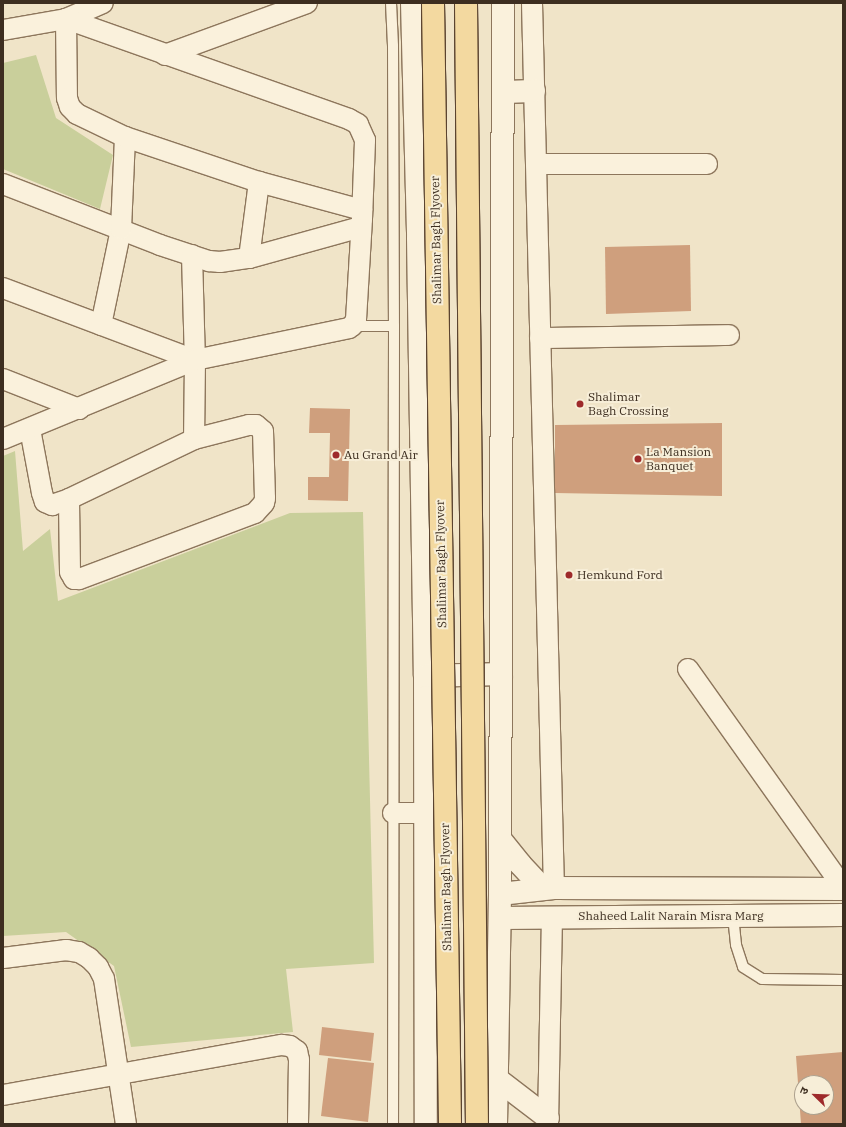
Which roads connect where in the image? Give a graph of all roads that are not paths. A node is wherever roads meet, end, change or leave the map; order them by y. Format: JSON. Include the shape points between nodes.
{"nodes":[{"id":1,"x":103,"y":3,"type":"edge"},
{"id":2,"x":307,"y":3,"type":"edge"},
{"id":3,"x":391,"y":3,"type":"edge"},
{"id":4,"x":412,"y":3,"type":"edge"},
{"id":5,"x":433,"y":3,"type":"edge"},
{"id":6,"x":466,"y":3,"type":"edge"},
{"id":7,"x":503,"y":3,"type":"edge"},
{"id":8,"x":532,"y":3,"type":"edge"},
{"id":9,"x":66,"y":19,"type":"junction"},
{"id":10,"x":3,"y":30,"type":"edge"},
{"id":11,"x":165,"y":55,"type":"junction"},
{"id":12,"x":534,"y":91,"type":"junction"},
{"id":13,"x":504,"y":92,"type":"junction"},
{"id":14,"x":125,"y":137,"type":"junction"},
{"id":15,"x":536,"y":164,"type":"junction"},
{"id":16,"x":707,"y":164,"type":"dead end"},
{"id":17,"x":258,"y":182,"type":"junction"},
{"id":18,"x":3,"y":184,"type":"edge"},
{"id":19,"x":362,"y":218,"type":"junction"},
{"id":20,"x":121,"y":229,"type":"junction"},
{"id":21,"x":192,"y":256,"type":"junction"},
{"id":22,"x":249,"y":258,"type":"junction"},
{"id":23,"x":3,"y":288,"type":"edge"},
{"id":24,"x":101,"y":325,"type":"junction"},
{"id":25,"x":352,"y":326,"type":"junction"},
{"id":26,"x":394,"y":326,"type":"junction"},
{"id":27,"x":729,"y":334,"type":"dead end"},
{"id":28,"x":540,"y":338,"type":"junction"},
{"id":29,"x":195,"y":360,"type":"junction"},
{"id":30,"x":3,"y":379,"type":"edge"},
{"id":31,"x":79,"y":409,"type":"junction"},
{"id":32,"x":30,"y":429,"type":"junction"},
{"id":33,"x":3,"y":439,"type":"edge"},
{"id":34,"x":194,"y":439,"type":"junction"},
{"id":35,"x":68,"y":499,"type":"junction"},
{"id":36,"x":688,"y":670,"type":"dead end"},
{"id":37,"x":501,"y":674,"type":"junction"},
{"id":38,"x":425,"y":676,"type":"junction"},
{"id":39,"x":393,"y":813,"type":"junction"},
{"id":40,"x":426,"y":813,"type":"junction"},
{"id":41,"x":500,"y":839,"type":"junction"},
{"id":42,"x":548,"y":888,"type":"junction"},
{"id":43,"x":843,"y":888,"type":"edge"},
{"id":44,"x":507,"y":893,"type":"junction"},
{"id":45,"x":843,"y":915,"type":"edge"},
{"id":46,"x":733,"y":916,"type":"junction"},
{"id":47,"x":552,"y":917,"type":"junction"},
{"id":48,"x":506,"y":918,"type":"junction"},
{"id":49,"x":3,"y":958,"type":"edge"},
{"id":50,"x":843,"y":980,"type":"edge"},
{"id":51,"x":118,"y":1074,"type":"junction"},
{"id":52,"x":497,"y":1079,"type":"junction"},
{"id":53,"x":3,"y":1095,"type":"edge"},
{"id":54,"x":548,"y":1121,"type":"edge"},
{"id":55,"x":126,"y":1124,"type":"edge"},
{"id":56,"x":298,"y":1124,"type":"edge"},
{"id":57,"x":393,"y":1124,"type":"edge"},
{"id":58,"x":426,"y":1124,"type":"edge"},
{"id":59,"x":450,"y":1124,"type":"edge"},
{"id":60,"x":476,"y":1124,"type":"edge"},
{"id":61,"x":496,"y":1124,"type":"edge"}],
"edges":[{"from":1,"to":9,"type":"street"},
{"from":2,"to":11,"type":"street"},
{"from":3,"to":26,"type":"lane"},
{"from":4,"to":38,"type":"street"},
{"from":5,"to":59,"type":"main road","name":"Shalimar Bagh Flyover","bridge":true},
{"from":6,"to":60,"type":"main road","bridge":true},
{"from":7,"to":13,"type":"street"},
{"from":8,"to":12,"type":"street"},
{"from":9,"to":10,"type":"street"},
{"from":9,"to":11,"type":"street"},
{"from":9,"to":14,"type":"street","via":[[67,98],[70,107],[77,114]]},
{"from":11,"to":19,"type":"street","via":[[350,119],[358,124],[365,140]]},
{"from":12,"to":13,"type":"street"},
{"from":12,"to":15,"type":"street"},
{"from":13,"to":37,"type":"street"},
{"from":14,"to":17,"type":"street"},
{"from":14,"to":20,"type":"street"},
{"from":15,"to":16,"type":"street"},
{"from":15,"to":28,"type":"street"},
{"from":17,"to":19,"type":"street"},
{"from":17,"to":22,"type":"street"},
{"from":18,"to":20,"type":"street"},
{"from":19,"to":22,"type":"street"},
{"from":19,"to":25,"type":"street","via":[[356,320]]},
{"from":20,"to":21,"type":"street"},
{"from":20,"to":24,"type":"street"},
{"from":21,"to":22,"type":"street","via":[[220,262]]},
{"from":21,"to":29,"type":"street"},
{"from":23,"to":24,"type":"street"},
{"from":24,"to":29,"type":"street"},
{"from":25,"to":26,"type":"lane"},
{"from":25,"to":29,"type":"street"},
{"from":26,"to":39,"type":"lane"},
{"from":27,"to":28,"type":"street"},
{"from":28,"to":42,"type":"street"},
{"from":29,"to":31,"type":"street"},
{"from":29,"to":34,"type":"street"},
{"from":30,"to":31,"type":"street"},
{"from":31,"to":32,"type":"street"},
{"from":32,"to":33,"type":"street"},
{"from":32,"to":35,"type":"street","via":[[45,502],[52,505]]},
{"from":34,"to":35,"type":"street"},
{"from":34,"to":35,"type":"street","via":[[249,425],[256,424],[260,427],[263,431],[265,498],[260,509],[74,579],[70,572]]},
{"from":36,"to":43,"type":"street"},
{"from":37,"to":38,"type":"street"},
{"from":37,"to":41,"type":"street"},
{"from":38,"to":40,"type":"street"},
{"from":39,"to":40,"type":"street"},
{"from":39,"to":57,"type":"lane"},
{"from":40,"to":58,"type":"street"},
{"from":41,"to":42,"type":"street","via":[[520,864]]},
{"from":41,"to":44,"type":"street"},
{"from":42,"to":43,"type":"street"},
{"from":42,"to":44,"type":"street"},
{"from":44,"to":48,"type":"street"},
{"from":45,"to":46,"type":"street","name":"Shaheed Lalit Narain Misra Marg"},
{"from":46,"to":47,"type":"street","name":"Shaheed Lalit Narain Misra Marg"},
{"from":46,"to":50,"type":"lane","via":[[736,945],[743,967],[762,979]]},
{"from":47,"to":48,"type":"street","name":"Shaheed Lalit Narain Misra Marg"},
{"from":47,"to":54,"type":"street"},
{"from":48,"to":52,"type":"street"},
{"from":49,"to":51,"type":"street","via":[[66,950],[79,952],[98,967],[104,979]]},
{"from":51,"to":53,"type":"street"},
{"from":51,"to":55,"type":"street"},
{"from":51,"to":56,"type":"street","via":[[282,1045],[290,1046],[297,1051],[299,1060]]},
{"from":52,"to":54,"type":"street"},
{"from":52,"to":61,"type":"street"}]}
